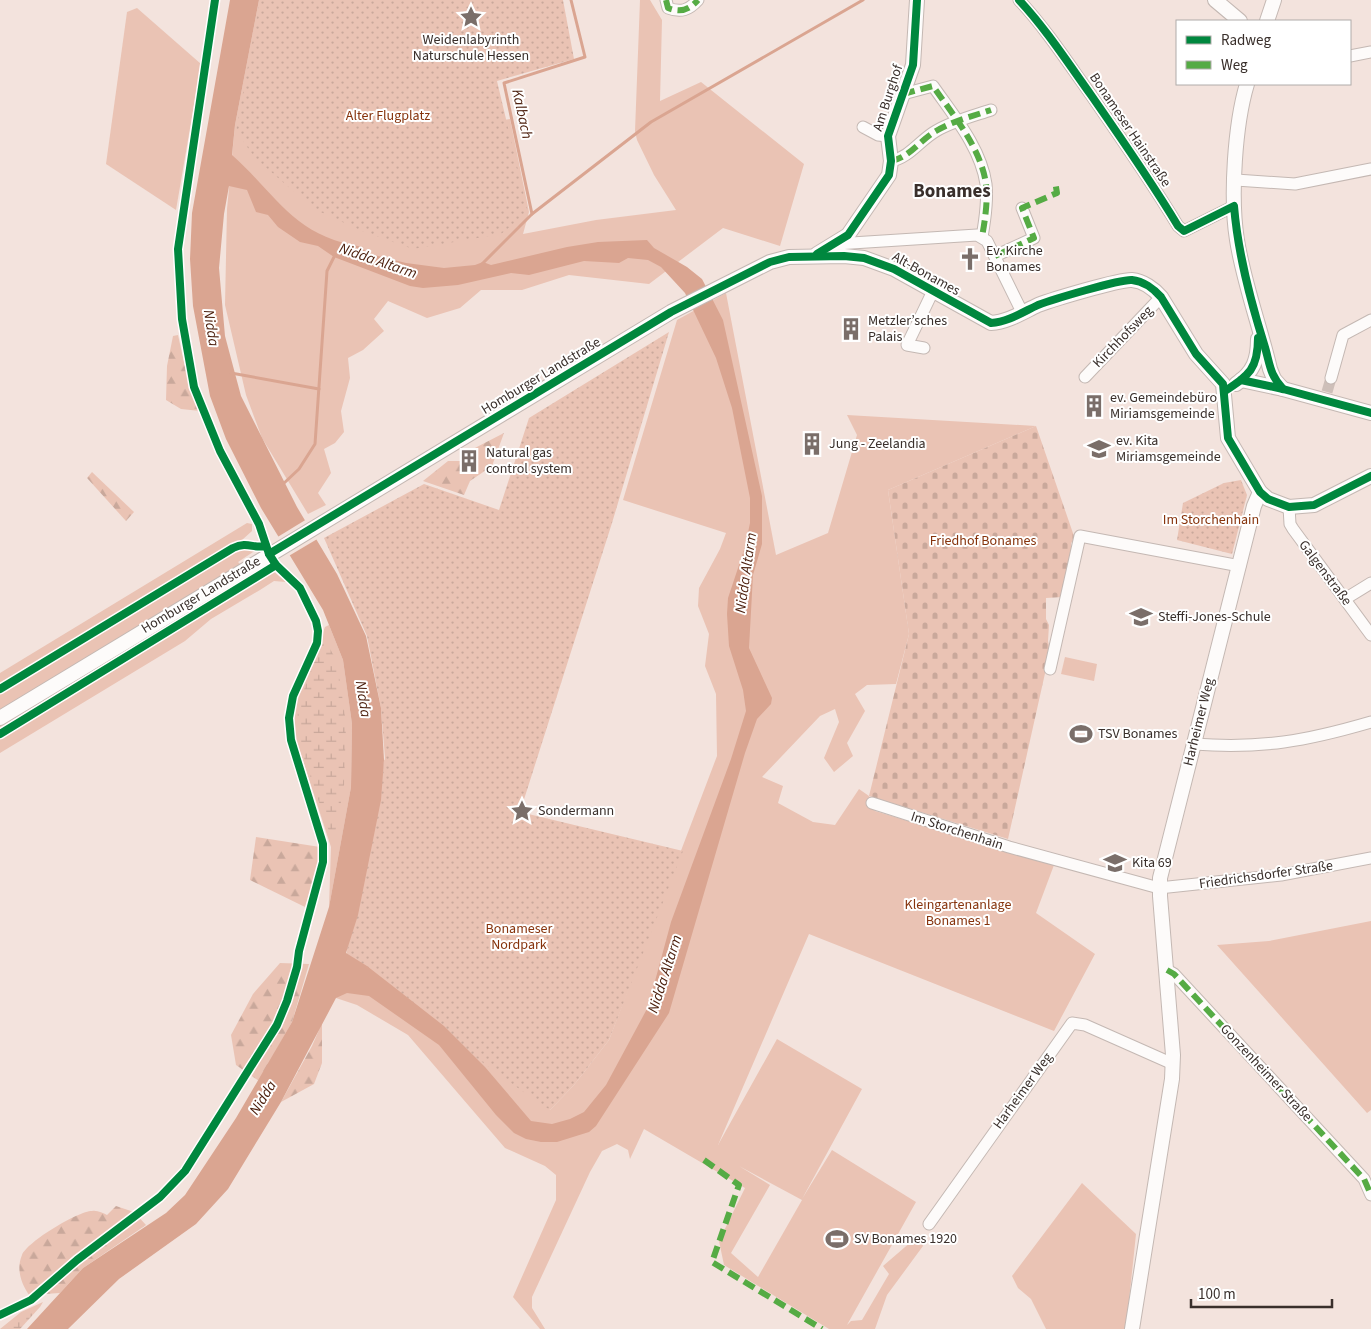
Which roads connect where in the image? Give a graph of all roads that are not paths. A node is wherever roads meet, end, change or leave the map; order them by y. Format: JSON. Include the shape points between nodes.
{"nodes":[{"id":1,"x":666,"y":0,"type":"edge"},
{"id":2,"x":698,"y":0,"type":"edge"},
{"id":3,"x":917,"y":0,"type":"edge"},
{"id":4,"x":1019,"y":0,"type":"edge"},
{"id":5,"x":1215,"y":0,"type":"edge"},
{"id":6,"x":1274,"y":0,"type":"edge"},
{"id":7,"x":1239,"y":20,"type":"edge"},
{"id":8,"x":1267,"y":20,"type":"edge"},
{"id":9,"x":1371,"y":52,"type":"edge"},
{"id":10,"x":1351,"y":56,"type":"edge"},
{"id":11,"x":1247,"y":85,"type":"edge"},
{"id":12,"x":903,"y":94,"type":"junction"},
{"id":13,"x":992,"y":110,"type":"dead end"},
{"id":14,"x":957,"y":121,"type":"junction"},
{"id":15,"x":863,"y":127,"type":"dead end"},
{"id":16,"x":888,"y":136,"type":"junction"},
{"id":17,"x":891,"y":161,"type":"junction"},
{"id":18,"x":1371,"y":168,"type":"edge"},
{"id":19,"x":1236,"y":180,"type":"junction"},
{"id":20,"x":1234,"y":206,"type":"junction"},
{"id":21,"x":1022,"y":208,"type":"dead end"},
{"id":22,"x":982,"y":237,"type":"junction"},
{"id":23,"x":849,"y":250,"type":"junction"},
{"id":24,"x":995,"y":256,"type":"junction"},
{"id":25,"x":933,"y":291,"type":"junction"},
{"id":26,"x":1161,"y":297,"type":"junction"},
{"id":27,"x":1022,"y":312,"type":"junction"},
{"id":28,"x":1371,"y":320,"type":"edge"},
{"id":29,"x":1258,"y":330,"type":"junction"},
{"id":30,"x":924,"y":348,"type":"dead end"},
{"id":31,"x":1085,"y":377,"type":"dead end"},
{"id":32,"x":1331,"y":378,"type":"tunnel mouth"},
{"id":33,"x":1241,"y":380,"type":"junction"},
{"id":34,"x":1283,"y":389,"type":"junction"},
{"id":35,"x":1225,"y":391,"type":"junction"},
{"id":36,"x":1371,"y":414,"type":"edge"},
{"id":37,"x":1371,"y":476,"type":"edge"},
{"id":38,"x":1260,"y":492,"type":"junction"},
{"id":39,"x":1289,"y":507,"type":"junction"},
{"id":40,"x":1240,"y":566,"type":"junction"},
{"id":41,"x":1371,"y":584,"type":"edge"},
{"id":42,"x":1345,"y":599,"type":"junction"},
{"id":43,"x":1371,"y":635,"type":"edge"},
{"id":44,"x":1050,"y":669,"type":"dead end"},
{"id":45,"x":0,"y":718,"type":"edge"},
{"id":46,"x":1371,"y":722,"type":"edge"},
{"id":47,"x":1194,"y":744,"type":"junction"},
{"id":48,"x":872,"y":803,"type":"dead end"},
{"id":49,"x":1371,"y":858,"type":"edge"},
{"id":50,"x":1159,"y":888,"type":"junction"},
{"id":51,"x":1167,"y":970,"type":"junction"},
{"id":52,"x":1173,"y":1064,"type":"junction"},
{"id":53,"x":1367,"y":1176,"type":"edge"},
{"id":54,"x":1371,"y":1196,"type":"edge"},
{"id":55,"x":928,"y":1224,"type":"dead end"},
{"id":56,"x":1132,"y":1329,"type":"edge"}],
"edges":[{"from":1,"to":2,"type":"street","via":[[668,8],[675,11],[689,9]]},
{"from":3,"to":12,"type":"street","name":"Am Burghof","via":[[915,51]]},
{"from":4,"to":20,"type":"street","name":"Bonameser Hainstraße","via":[[1084,86],[1178,226],[1184,231]]},
{"from":5,"to":7,"type":"street"},
{"from":6,"to":8,"type":"street"},
{"from":9,"to":10,"type":"street"},
{"from":11,"to":19,"type":"street","via":[[1239,117]]},
{"from":12,"to":14,"type":"street","via":[[933,86]]},
{"from":12,"to":16,"type":"street","name":"Am Burghof"},
{"from":13,"to":14,"type":"street"},
{"from":14,"to":17,"type":"street","via":[[924,138],[900,159]]},
{"from":14,"to":22,"type":"street","via":[[985,177]]},
{"from":15,"to":16,"type":"street","name":"Am Burghof"},
{"from":16,"to":17,"type":"street","name":"Am Burghof"},
{"from":17,"to":23,"type":"street","name":"Am Burghof","via":[[889,175],[857,225]]},
{"from":18,"to":19,"type":"street","via":[[1295,184]]},
{"from":19,"to":20,"type":"street"},
{"from":20,"to":29,"type":"street","via":[[1237,239]]},
{"from":21,"to":24,"type":"street","via":[[1034,238]]},
{"from":22,"to":23,"type":"street","name":"Homburger Landstraße"},
{"from":22,"to":24,"type":"street"},
{"from":23,"to":25,"type":"street","name":"Alt-Bonames","via":[[894,269]]},
{"from":23,"to":45,"type":"street","name":"Homburger Landstraße","via":[[770,262],[678,308]]},
{"from":24,"to":27,"type":"street"},
{"from":25,"to":27,"type":"street","name":"Alt-Bonames","via":[[991,323],[1008,320]]},
{"from":25,"to":30,"type":"street","name":"Alt-Bonames","via":[[907,345]]},
{"from":26,"to":27,"type":"street","via":[[1139,282],[1122,280]]},
{"from":26,"to":31,"type":"street","name":"Kirchhofsweg"},
{"from":26,"to":35,"type":"street","via":[[1196,354],[1218,377]]},
{"from":28,"to":32,"type":"street","via":[[1343,335]]},
{"from":29,"to":33,"type":"street","via":[[1255,365]]},
{"from":29,"to":34,"type":"street","via":[[1274,379]]},
{"from":33,"to":34,"type":"street"},
{"from":33,"to":35,"type":"street"},
{"from":34,"to":36,"type":"street","via":[[1326,396]]},
{"from":35,"to":38,"type":"street","via":[[1228,438]]},
{"from":37,"to":39,"type":"street","via":[[1323,502]]},
{"from":38,"to":39,"type":"street","via":[[1268,499]]},
{"from":38,"to":40,"type":"street","name":"Harheimer Weg"},
{"from":39,"to":42,"type":"street","name":"Galgenstraße","via":[[1293,529]]},
{"from":40,"to":44,"type":"street","via":[[1080,536]]},
{"from":40,"to":47,"type":"street","name":"Harheimer Weg"},
{"from":41,"to":42,"type":"street"},
{"from":42,"to":43,"type":"street","name":"Galgenstraße"},
{"from":46,"to":47,"type":"street","via":[[1278,744],[1236,747]]},
{"from":47,"to":50,"type":"street","name":"Harheimer Weg"},
{"from":48,"to":50,"type":"street","name":"Im Storchenhain","via":[[1009,847]]},
{"from":49,"to":50,"type":"street","name":"Friedrichsdorfer Straße","via":[[1281,875]]},
{"from":50,"to":51,"type":"street","name":"Harheimer Weg"},
{"from":51,"to":52,"type":"street","name":"Harheimer Weg"},
{"from":51,"to":53,"type":"street","name":"Gonzenheimer Straße"},
{"from":52,"to":55,"type":"street","name":"Harheimer Weg","via":[[1085,1025],[1072,1023]]},
{"from":52,"to":56,"type":"street","name":"Harheimer Weg"},
{"from":53,"to":54,"type":"street"}]}
